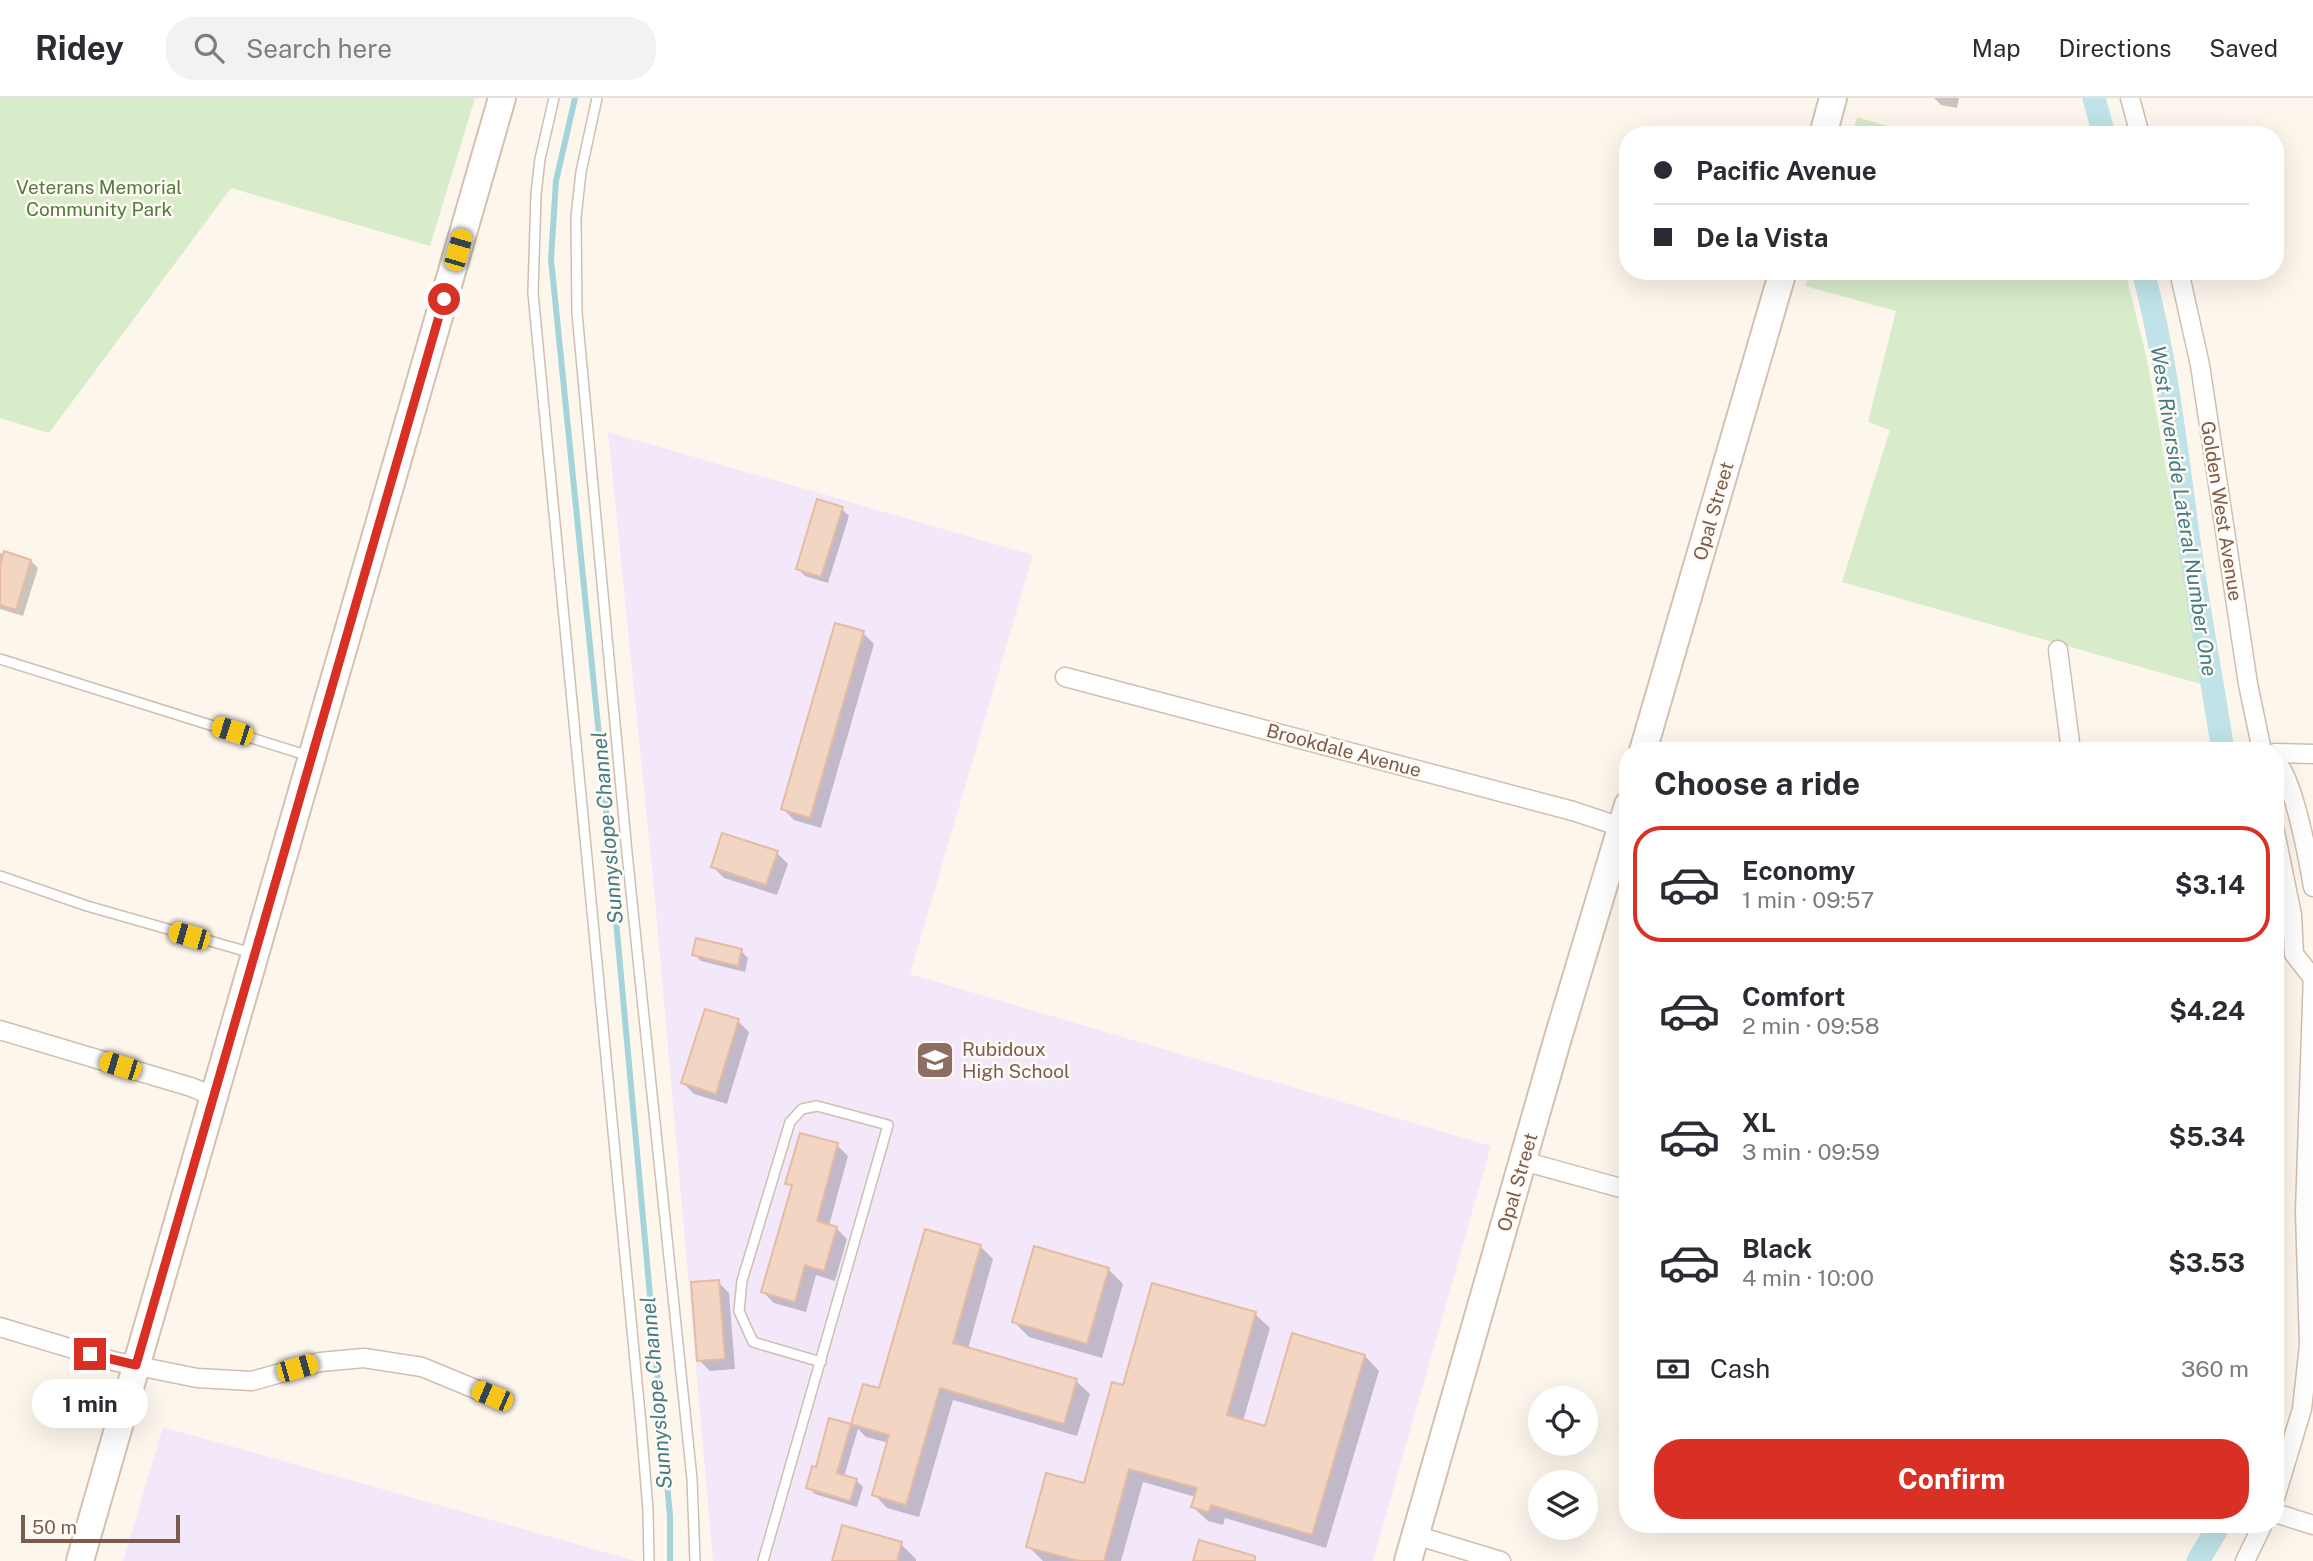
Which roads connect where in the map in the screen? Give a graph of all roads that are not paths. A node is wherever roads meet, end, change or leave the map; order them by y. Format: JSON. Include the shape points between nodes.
{"nodes":[{"id":1,"x":502,"y":98,"type":"edge"},
{"id":2,"x":554,"y":98,"type":"edge"},
{"id":3,"x":597,"y":98,"type":"edge"},
{"id":4,"x":1833,"y":98,"type":"edge"},
{"id":5,"x":2130,"y":98,"type":"edge"},
{"id":6,"x":1825,"y":126,"type":"edge"},
{"id":7,"x":2138,"y":126,"type":"edge"},
{"id":8,"x":1780,"y":280,"type":"edge"},
{"id":9,"x":2181,"y":280,"type":"edge"},
{"id":10,"x":2058,"y":650,"type":"dead end"},
{"id":11,"x":0,"y":659,"type":"edge"},
{"id":12,"x":1065,"y":677,"type":"dead end"},
{"id":13,"x":1646,"y":742,"type":"edge"},
{"id":14,"x":2070,"y":742,"type":"edge"},
{"id":15,"x":2260,"y":742,"type":"edge"},
{"id":16,"x":2284,"y":753,"type":"edge"},
{"id":17,"x":2313,"y":754,"type":"edge"},
{"id":18,"x":311,"y":756,"type":"junction"},
{"id":19,"x":2284,"y":771,"type":"edge"},
{"id":20,"x":1619,"y":816,"type":"edge"},
{"id":21,"x":1618,"y":871,"type":"edge"},
{"id":22,"x":0,"y":876,"type":"edge"},
{"id":23,"x":2284,"y":876,"type":"edge"},
{"id":24,"x":2313,"y":887,"type":"edge"},
{"id":25,"x":254,"y":954,"type":"junction"},
{"id":26,"x":2313,"y":976,"type":"edge"},
{"id":27,"x":0,"y":1030,"type":"edge"},
{"id":28,"x":213,"y":1096,"type":"junction"},
{"id":29,"x":1523,"y":1161,"type":"junction"},
{"id":30,"x":1619,"y":1188,"type":"edge"},
{"id":31,"x":2309,"y":1244,"type":"edge"},
{"id":32,"x":0,"y":1327,"type":"edge"},
{"id":33,"x":821,"y":1362,"type":"junction"},
{"id":34,"x":136,"y":1365,"type":"junction"},
{"id":35,"x":492,"y":1396,"type":"dead end"},
{"id":36,"x":2284,"y":1468,"type":"edge"},
{"id":37,"x":2284,"y":1516,"type":"edge"},
{"id":38,"x":2313,"y":1525,"type":"edge"},
{"id":39,"x":2259,"y":1533,"type":"edge"},
{"id":40,"x":1415,"y":1535,"type":"junction"},
{"id":41,"x":80,"y":1561,"type":"edge"},
{"id":42,"x":649,"y":1561,"type":"edge"},
{"id":43,"x":695,"y":1561,"type":"edge"},
{"id":44,"x":764,"y":1561,"type":"edge"},
{"id":45,"x":1408,"y":1561,"type":"edge"},
{"id":46,"x":1501,"y":1561,"type":"edge"},
{"id":47,"x":2245,"y":1561,"type":"edge"}],
"edges":[{"from":1,"to":18,"type":"street"},
{"from":2,"to":42,"type":"lane","via":[[536,194],[533,293],[641,1424]]},
{"from":3,"to":43,"type":"lane","via":[[576,217],[577,313],[692,1479]]},
{"from":4,"to":6,"type":"street"},
{"from":5,"to":7,"type":"street"},
{"from":8,"to":13,"type":"street","name":"Opal Street"},
{"from":9,"to":15,"type":"street","name":"Golden West Avenue","via":[[2200,365]]},
{"from":10,"to":14,"type":"street"},
{"from":11,"to":18,"type":"lane"},
{"from":12,"to":20,"type":"street","name":"Brookdale Avenue","via":[[1573,811]]},
{"from":16,"to":17,"type":"street"},
{"from":18,"to":25,"type":"street"},
{"from":19,"to":24,"type":"street"},
{"from":21,"to":29,"type":"street","name":"Opal Street","via":[[1557,1041]]},
{"from":22,"to":25,"type":"lane"},
{"from":23,"to":26,"type":"street","via":[[2294,954]]},
{"from":25,"to":28,"type":"street"},
{"from":26,"to":31,"type":"street"},
{"from":27,"to":28,"type":"street"},
{"from":28,"to":34,"type":"street"},
{"from":29,"to":30,"type":"street"},
{"from":29,"to":40,"type":"street","name":"Opal Street"},
{"from":31,"to":36,"type":"street","via":[[2309,1345],[2302,1409]]},
{"from":32,"to":34,"type":"street"},
{"from":33,"to":33,"type":"lane","via":[[753,1342],[738,1311],[742,1281],[790,1122],[802,1109],[817,1106],[888,1125]]},
{"from":33,"to":44,"type":"lane"},
{"from":34,"to":35,"type":"street","via":[[197,1378],[251,1381],[320,1362],[364,1359],[422,1367]]},
{"from":34,"to":41,"type":"street"},
{"from":37,"to":38,"type":"street"},
{"from":39,"to":47,"type":"street"},
{"from":40,"to":45,"type":"street","name":"Opal Street"},
{"from":40,"to":46,"type":"street"}]}
